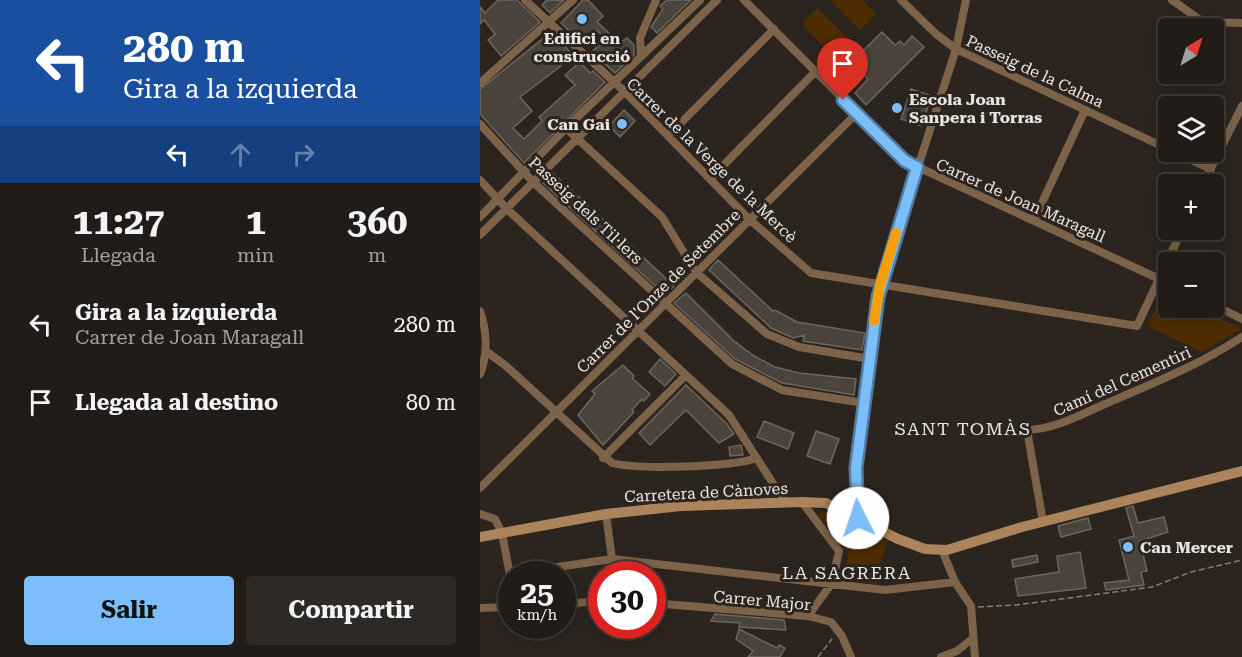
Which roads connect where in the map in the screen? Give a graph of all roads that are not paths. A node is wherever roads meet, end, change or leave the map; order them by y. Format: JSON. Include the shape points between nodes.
{"nodes":[{"id":1,"x":525,"y":0,"type":"edge"},
{"id":2,"x":573,"y":0,"type":"edge"},
{"id":3,"x":656,"y":0,"type":"edge"},
{"id":4,"x":700,"y":0,"type":"edge"},
{"id":5,"x":717,"y":0,"type":"edge"},
{"id":6,"x":744,"y":0,"type":"edge"},
{"id":7,"x":901,"y":0,"type":"edge"},
{"id":8,"x":966,"y":0,"type":"edge"},
{"id":9,"x":1172,"y":0,"type":"edge"},
{"id":10,"x":550,"y":23,"type":"junction"},
{"id":11,"x":1242,"y":23,"type":"edge"},
{"id":12,"x":774,"y":29,"type":"junction"},
{"id":13,"x":956,"y":49,"type":"junction"},
{"id":14,"x":641,"y":56,"type":"junction"},
{"id":15,"x":815,"y":72,"type":"junction"},
{"id":16,"x":614,"y":82,"type":"junction"},
{"id":17,"x":480,"y":83,"type":"edge"},
{"id":18,"x":625,"y":92,"type":"junction"},
{"id":19,"x":1242,"y":106,"type":"edge"},
{"id":20,"x":1085,"y":110,"type":"junction"},
{"id":21,"x":856,"y":114,"type":"junction"},
{"id":22,"x":480,"y":123,"type":"edge"},
{"id":23,"x":566,"y":128,"type":"junction"},
{"id":24,"x":668,"y":136,"type":"junction"},
{"id":25,"x":578,"y":139,"type":"junction"},
{"id":26,"x":1158,"y":144,"type":"edge"},
{"id":27,"x":1196,"y":162,"type":"edge"},
{"id":28,"x":917,"y":167,"type":"junction"},
{"id":29,"x":1211,"y":169,"type":"junction"},
{"id":30,"x":525,"y":173,"type":"junction"},
{"id":31,"x":1208,"y":174,"type":"edge"},
{"id":32,"x":710,"y":179,"type":"junction"},
{"id":33,"x":480,"y":180,"type":"edge"},
{"id":34,"x":533,"y":182,"type":"junction"},
{"id":35,"x":498,"y":199,"type":"junction"},
{"id":36,"x":507,"y":209,"type":"junction"},
{"id":37,"x":480,"y":217,"type":"edge"},
{"id":38,"x":749,"y":219,"type":"junction"},
{"id":39,"x":1034,"y":220,"type":"junction"},
{"id":40,"x":480,"y":235,"type":"edge"},
{"id":41,"x":696,"y":272,"type":"junction"},
{"id":42,"x":1158,"y":278,"type":"edge"},
{"id":43,"x":1158,"y":280,"type":"edge"},
{"id":44,"x":880,"y":285,"type":"junction"},
{"id":45,"x":666,"y":302,"type":"junction"},
{"id":46,"x":1224,"y":310,"type":"edge"},
{"id":47,"x":480,"y":311,"type":"edge"},
{"id":48,"x":1242,"y":319,"type":"edge"},
{"id":49,"x":639,"y":329,"type":"junction"},
{"id":50,"x":1242,"y":337,"type":"edge"},
{"id":51,"x":486,"y":351,"type":"junction"},
{"id":52,"x":870,"y":359,"type":"junction"},
{"id":53,"x":480,"y":374,"type":"edge"},
{"id":54,"x":686,"y":375,"type":"junction"},
{"id":55,"x":864,"y":403,"type":"junction"},
{"id":56,"x":555,"y":412,"type":"junction"},
{"id":57,"x":603,"y":458,"type":"junction"},
{"id":58,"x":757,"y":458,"type":"junction"},
{"id":59,"x":1242,"y":471,"type":"edge"},
{"id":60,"x":480,"y":488,"type":"edge"},
{"id":61,"x":786,"y":502,"type":"junction"},
{"id":62,"x":802,"y":502,"type":"junction"},
{"id":63,"x":480,"y":514,"type":"edge"},
{"id":64,"x":606,"y":514,"type":"junction"},
{"id":65,"x":858,"y":518,"type":"junction"},
{"id":66,"x":1042,"y":522,"type":"junction"},
{"id":67,"x":502,"y":532,"type":"junction"},
{"id":68,"x":480,"y":537,"type":"edge"},
{"id":69,"x":942,"y":550,"type":"junction"},
{"id":70,"x":612,"y":559,"type":"junction"},
{"id":71,"x":508,"y":561,"type":"edge"},
{"id":72,"x":576,"y":564,"type":"edge"},
{"id":73,"x":955,"y":582,"type":"junction"},
{"id":74,"x":832,"y":584,"type":"junction"},
{"id":75,"x":666,"y":604,"type":"edge"},
{"id":76,"x":498,"y":607,"type":"edge"},
{"id":77,"x":480,"y":608,"type":"edge"},
{"id":78,"x":808,"y":616,"type":"junction"},
{"id":79,"x":972,"y":639,"type":"junction"},
{"id":80,"x":850,"y":656,"type":"edge"},
{"id":81,"x":941,"y":657,"type":"edge"},
{"id":82,"x":975,"y":657,"type":"edge"}],
"edges":[{"from":1,"to":10,"type":"street","name":"Carrer de la Verge de la Mercè"},
{"from":2,"to":10,"type":"street"},
{"from":3,"to":14,"type":"street","via":[[640,38]]},
{"from":4,"to":14,"type":"street"},
{"from":5,"to":18,"type":"street"},
{"from":6,"to":12,"type":"street","name":"Carrer de Joan Maragall"},
{"from":7,"to":13,"type":"street","name":"Passeig de la Calma"},
{"from":8,"to":13,"type":"street"},
{"from":9,"to":11,"type":"street","via":[[1203,22]]},
{"from":10,"to":16,"type":"street","name":"Carrer de la Verge de la Mercè"},
{"from":10,"to":17,"type":"street"},
{"from":12,"to":15,"type":"street","name":"Carrer de Joan Maragall"},
{"from":12,"to":24,"type":"street"},
{"from":13,"to":20,"type":"street","name":"Passeig de la Calma"},
{"from":13,"to":28,"type":"street"},
{"from":14,"to":16,"type":"street"},
{"from":15,"to":21,"type":"street","name":"Carrer de Joan Maragall"},
{"from":15,"to":32,"type":"street"},
{"from":16,"to":18,"type":"street","name":"Carrer de la Verge de la Mercè"},
{"from":16,"to":23,"type":"street"},
{"from":18,"to":24,"type":"street","name":"Carrer de la Verge de la Mercè"},
{"from":18,"to":25,"type":"street"},
{"from":19,"to":29,"type":"street"},
{"from":20,"to":26,"type":"street","name":"Passeig de la Calma"},
{"from":20,"to":39,"type":"street"},
{"from":21,"to":28,"type":"street","name":"Carrer de Joan Maragall","via":[[905,161]]},
{"from":21,"to":38,"type":"street","name":"Carrer de l'Onze de Setembre"},
{"from":22,"to":30,"type":"street","name":"Passeig dels Til·lers"},
{"from":23,"to":25,"type":"street"},
{"from":23,"to":30,"type":"street"},
{"from":24,"to":32,"type":"street","name":"Carrer de la Verge de la Mercè"},
{"from":25,"to":34,"type":"street"},
{"from":25,"to":41,"type":"street","via":[[662,217]]},
{"from":27,"to":29,"type":"street"},
{"from":28,"to":39,"type":"street","name":"Carrer de Joan Maragall"},
{"from":28,"to":44,"type":"street"},
{"from":29,"to":31,"type":"street"},
{"from":30,"to":34,"type":"street","name":"Passeig dels Til·lers"},
{"from":30,"to":35,"type":"street"},
{"from":32,"to":38,"type":"street","name":"Carrer de la Verge de la Mercè"},
{"from":33,"to":35,"type":"street"},
{"from":34,"to":36,"type":"street"},
{"from":34,"to":45,"type":"street","name":"Passeig dels Til·lers"},
{"from":35,"to":36,"type":"street"},
{"from":35,"to":37,"type":"street"},
{"from":36,"to":40,"type":"street"},
{"from":36,"to":49,"type":"street"},
{"from":38,"to":41,"type":"street","name":"Carrer de l'Onze de Setembre"},
{"from":38,"to":44,"type":"street","name":"Carrer de la Verge de la Mercè","via":[[811,273]]},
{"from":39,"to":42,"type":"street","name":"Carrer de Joan Maragall"},
{"from":41,"to":45,"type":"street","name":"Carrer de l'Onze de Setembre"},
{"from":41,"to":52,"type":"street","via":[[779,340]]},
{"from":43,"to":44,"type":"street","name":"Carrer de la Verge de la Mercè","via":[[1137,326]]},
{"from":44,"to":52,"type":"street"},
{"from":45,"to":49,"type":"street","name":"Carrer de l'Onze de Setembre"},
{"from":45,"to":55,"type":"street","name":"Passeig dels Til·lers","via":[[732,364],[766,384]]},
{"from":46,"to":48,"type":"street"},
{"from":47,"to":51,"type":"street"},
{"from":49,"to":54,"type":"street"},
{"from":49,"to":56,"type":"street","name":"Carrer de l'Onze de Setembre"},
{"from":50,"to":66,"type":"street","name":"Camí del Cementiri","via":[[1211,357],[1142,388],[1052,426],[1027,430]]},
{"from":51,"to":53,"type":"street"},
{"from":51,"to":56,"type":"street"},
{"from":52,"to":55,"type":"street"},
{"from":54,"to":57,"type":"street"},
{"from":54,"to":58,"type":"street","via":[[729,416]]},
{"from":55,"to":65,"type":"street","via":[[856,468]]},
{"from":56,"to":57,"type":"street"},
{"from":56,"to":60,"type":"street","name":"Carrer de l'Onze de Setembre"},
{"from":57,"to":58,"type":"street","via":[[628,467]]},
{"from":58,"to":61,"type":"street"},
{"from":59,"to":66,"type":"street","name":"Carretera de Cànoves"},
{"from":61,"to":62,"type":"street","name":"Carretera de Cànoves"},
{"from":61,"to":64,"type":"street","name":"Carretera de Cànoves"},
{"from":62,"to":65,"type":"street","name":"Carretera de Cànoves","via":[[826,503]]},
{"from":62,"to":74,"type":"street","via":[[837,544],[838,562]]},
{"from":63,"to":67,"type":"street","via":[[495,519]]},
{"from":64,"to":67,"type":"street","name":"Carretera de Cànoves"},
{"from":64,"to":70,"type":"street"},
{"from":65,"to":69,"type":"street","name":"Carretera de Cànoves","via":[[898,540]]},
{"from":66,"to":69,"type":"street","name":"Carretera de Cànoves"},
{"from":67,"to":68,"type":"street","name":"Carretera de Cànoves"},
{"from":67,"to":71,"type":"street"},
{"from":69,"to":73,"type":"street"},
{"from":70,"to":72,"type":"street"},
{"from":70,"to":74,"type":"street"},
{"from":73,"to":74,"type":"street","via":[[885,590]]},
{"from":73,"to":79,"type":"street","via":[[971,606],[975,624]]},
{"from":74,"to":78,"type":"street"},
{"from":75,"to":78,"type":"street","name":"Carrer Major"},
{"from":76,"to":77,"type":"street"},
{"from":78,"to":80,"type":"street","name":"Carrer Major","via":[[831,622]]},
{"from":79,"to":81,"type":"street"},
{"from":79,"to":82,"type":"street"}]}
